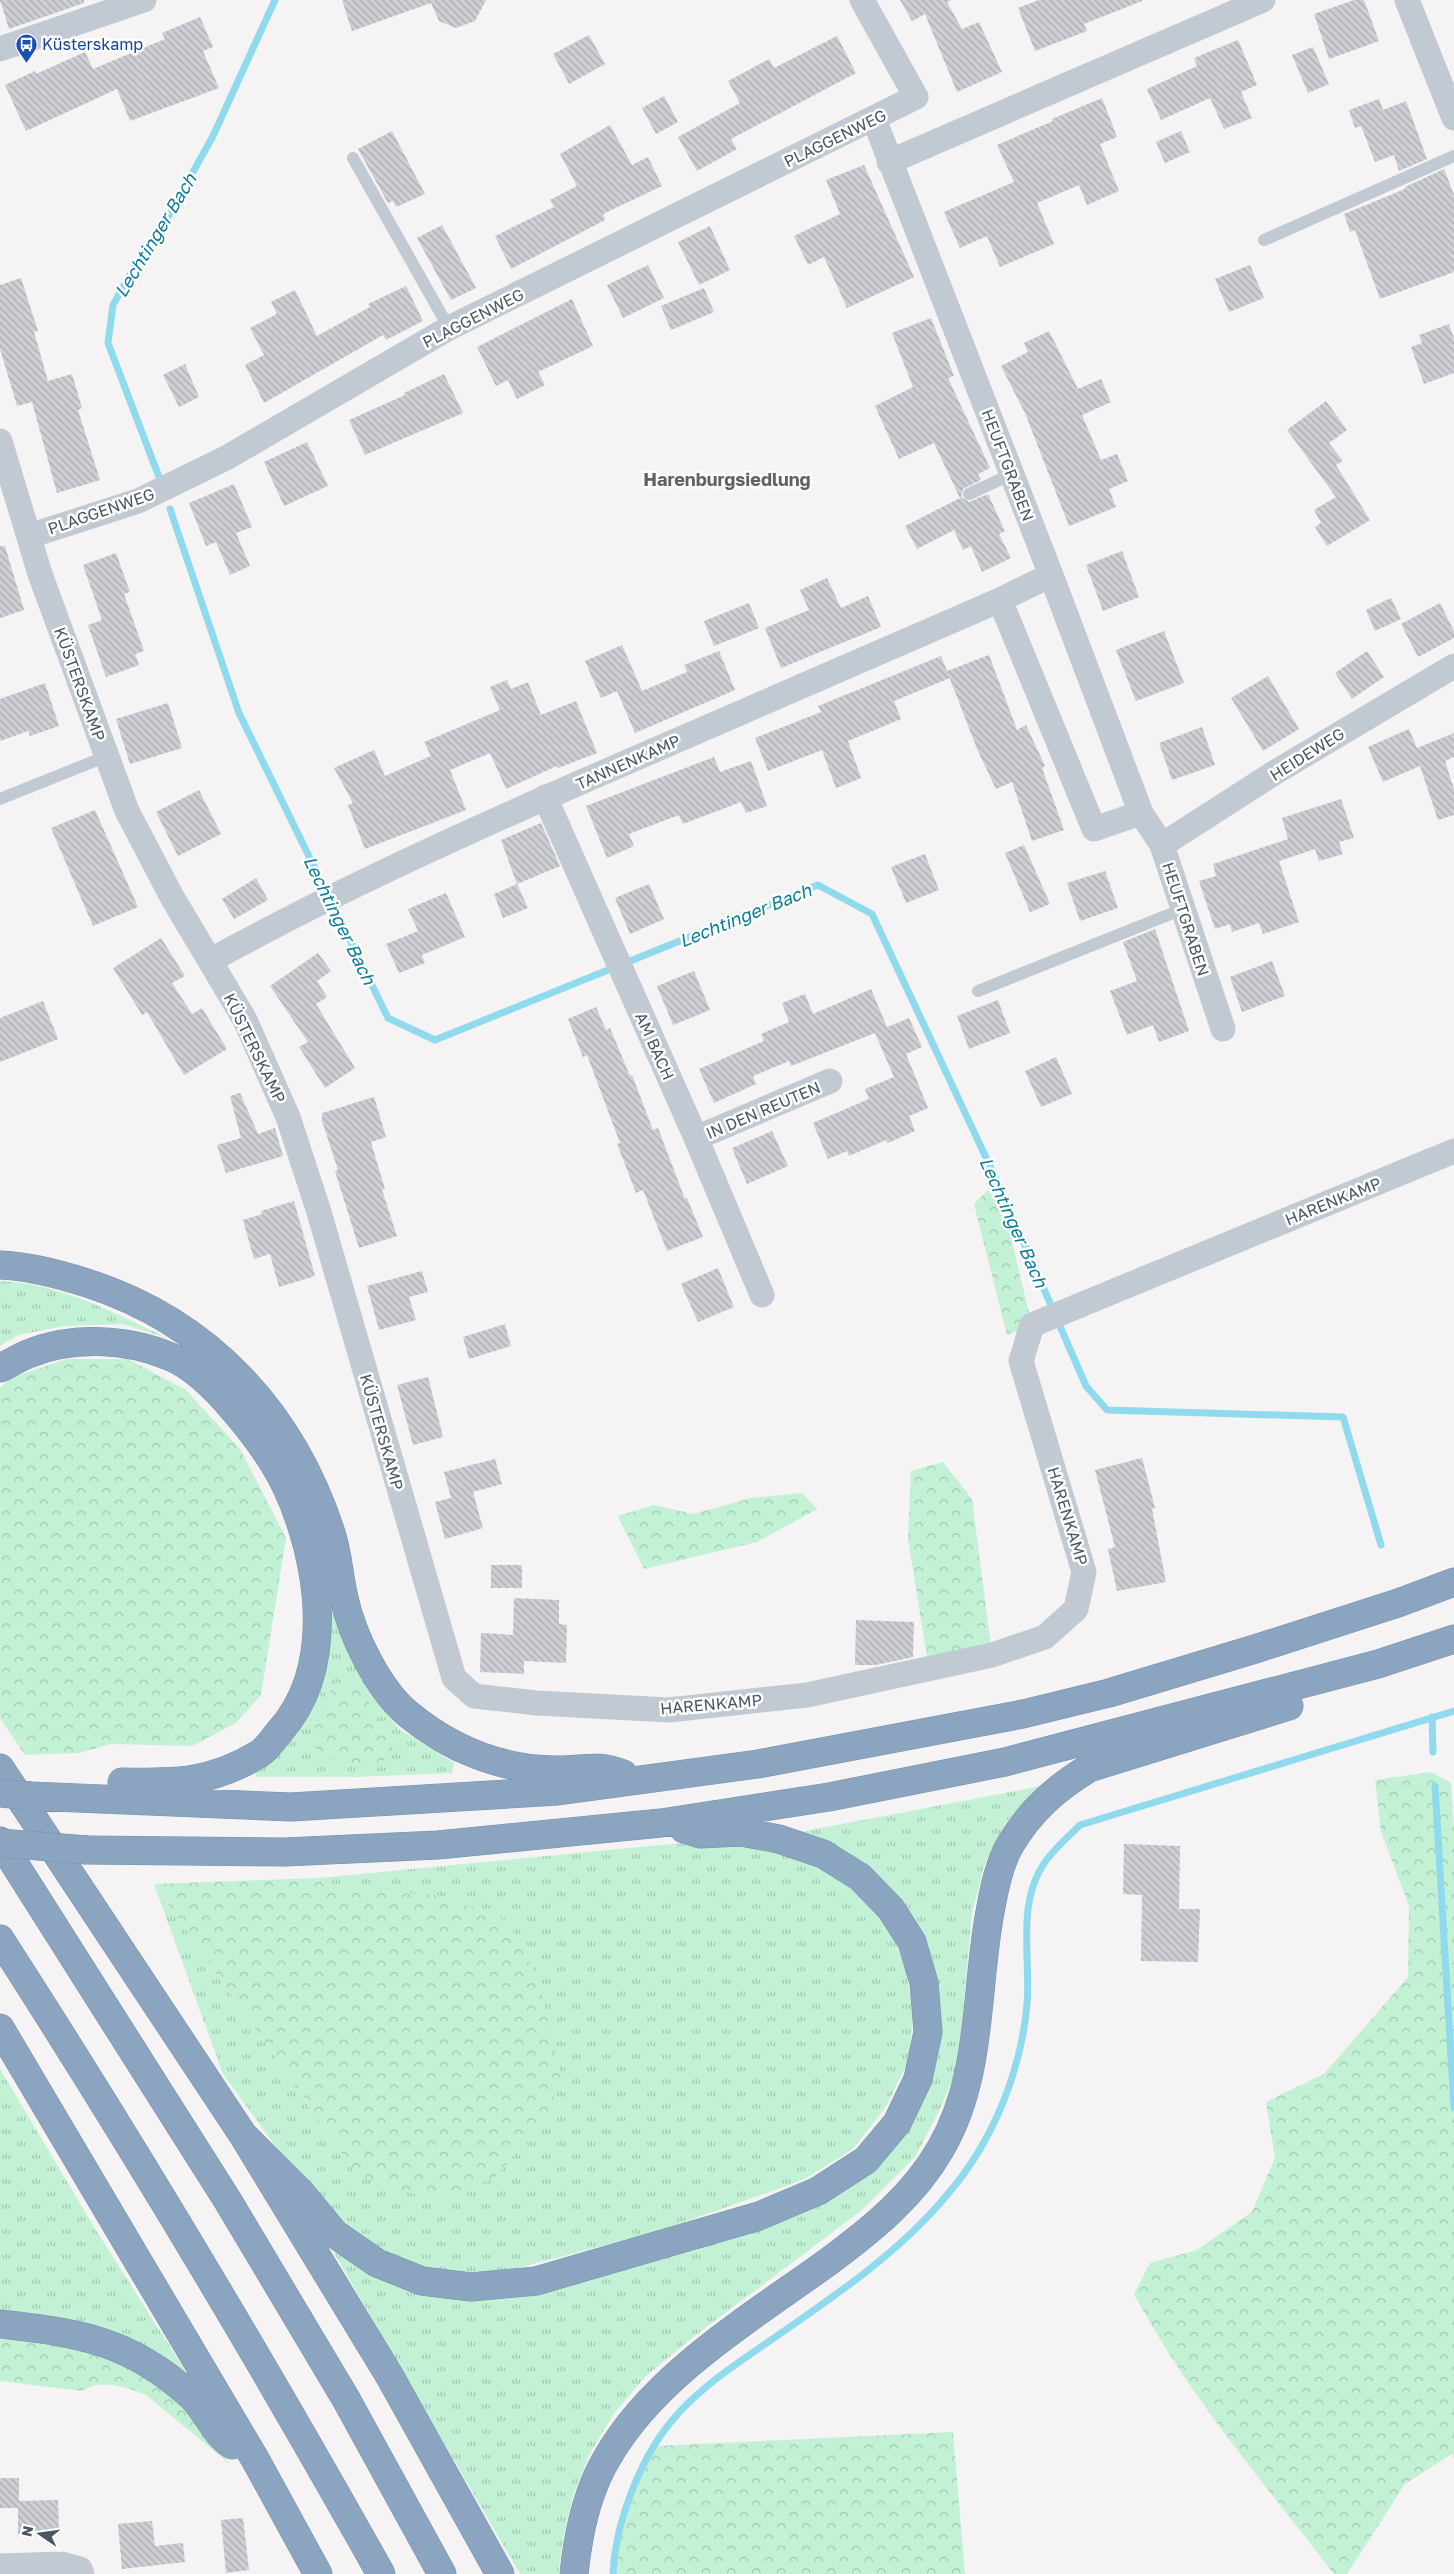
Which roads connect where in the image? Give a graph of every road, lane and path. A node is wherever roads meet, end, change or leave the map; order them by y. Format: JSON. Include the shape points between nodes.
{"nodes":[{"id":1,"x":144,"y":0,"type":"edge"},
{"id":2,"x":862,"y":0,"type":"edge"},
{"id":3,"x":1263,"y":0,"type":"edge"},
{"id":4,"x":1407,"y":0,"type":"edge"},
{"id":5,"x":0,"y":50,"type":"edge"},
{"id":6,"x":1454,"y":118,"type":"edge"},
{"id":7,"x":874,"y":119,"type":"junction"},
{"id":8,"x":1454,"y":156,"type":"edge"},
{"id":9,"x":353,"y":158,"type":"dead end"},
{"id":10,"x":889,"y":162,"type":"junction"},
{"id":11,"x":1264,"y":240,"type":"dead end"},
{"id":12,"x":449,"y":328,"type":"junction"},
{"id":13,"x":0,"y":441,"type":"edge"},
{"id":14,"x":1012,"y":474,"type":"junction"},
{"id":15,"x":969,"y":494,"type":"dead end"},
{"id":16,"x":29,"y":536,"type":"junction"},
{"id":17,"x":1051,"y":575,"type":"junction"},
{"id":18,"x":1000,"y":600,"type":"junction"},
{"id":19,"x":1454,"y":666,"type":"edge"},
{"id":20,"x":107,"y":756,"type":"junction"},
{"id":21,"x":545,"y":798,"type":"junction"},
{"id":22,"x":0,"y":799,"type":"edge"},
{"id":23,"x":1141,"y":813,"type":"junction"},
{"id":24,"x":1162,"y":845,"type":"junction"},
{"id":25,"x":1183,"y":909,"type":"junction"},
{"id":26,"x":211,"y":960,"type":"junction"},
{"id":27,"x":978,"y":991,"type":"dead end"},
{"id":28,"x":1223,"y":1029,"type":"dead end"},
{"id":29,"x":830,"y":1081,"type":"dead end"},
{"id":30,"x":696,"y":1138,"type":"junction"},
{"id":31,"x":1454,"y":1151,"type":"edge"},
{"id":32,"x":0,"y":1265,"type":"edge"},
{"id":33,"x":762,"y":1296,"type":"dead end"},
{"id":34,"x":0,"y":1368,"type":"edge"},
{"id":35,"x":1454,"y":1582,"type":"edge"},
{"id":36,"x":1454,"y":1639,"type":"edge"},
{"id":37,"x":1378,"y":1664,"type":"junction"},
{"id":38,"x":454,"y":1678,"type":"joint"},
{"id":39,"x":0,"y":1768,"type":"edge"},
{"id":40,"x":639,"y":1780,"type":"junction"},
{"id":41,"x":0,"y":1793,"type":"edge"},
{"id":42,"x":40,"y":1797,"type":"junction"},
{"id":43,"x":661,"y":1822,"type":"junction"},
{"id":44,"x":0,"y":1842,"type":"edge"},
{"id":45,"x":0,"y":1939,"type":"edge"},
{"id":46,"x":0,"y":2028,"type":"edge"},
{"id":47,"x":243,"y":2135,"type":"junction"},
{"id":48,"x":0,"y":2324,"type":"edge"},
{"id":49,"x":256,"y":2459,"type":"junction"},
{"id":50,"x":0,"y":2566,"type":"edge"},
{"id":51,"x":81,"y":2571,"type":"edge"},
{"id":52,"x":318,"y":2574,"type":"edge"},
{"id":53,"x":380,"y":2574,"type":"edge"},
{"id":54,"x":442,"y":2574,"type":"edge"},
{"id":55,"x":500,"y":2574,"type":"edge"},
{"id":56,"x":574,"y":2574,"type":"edge"}],
"edges":[{"from":1,"to":5,"type":"street"},
{"from":2,"to":7,"type":"street","name":"PLAGGENWEG","via":[[916,97]]},
{"from":3,"to":10,"type":"street"},
{"from":4,"to":6,"type":"street"},
{"from":7,"to":10,"type":"street","name":"HEUFTGRABEN"},
{"from":7,"to":12,"type":"street","name":"PLAGGENWEG"},
{"from":8,"to":11,"type":"lane"},
{"from":9,"to":12,"type":"lane"},
{"from":10,"to":14,"type":"street","name":"HEUFTGRABEN"},
{"from":12,"to":16,"type":"street","name":"PLAGGENWEG","via":[[226,458],[138,501]]},
{"from":13,"to":16,"type":"street","name":"KÜSTERSKAMP"},
{"from":14,"to":15,"type":"lane"},
{"from":14,"to":17,"type":"street","name":"HEUFTGRABEN"},
{"from":16,"to":20,"type":"street","name":"KÜSTERSKAMP"},
{"from":17,"to":18,"type":"street","name":"TANNENKAMP"},
{"from":17,"to":23,"type":"street","name":"HEUFTGRABEN"},
{"from":18,"to":21,"type":"street","name":"TANNENKAMP"},
{"from":18,"to":23,"type":"street","via":[[1094,829]]},
{"from":19,"to":24,"type":"street","name":"HEIDEWEG","via":[[1330,739]]},
{"from":20,"to":22,"type":"lane"},
{"from":20,"to":26,"type":"street","name":"KÜSTERSKAMP","via":[[127,811],[172,898]]},
{"from":21,"to":26,"type":"street","name":"TANNENKAMP","via":[[304,909]]},
{"from":21,"to":30,"type":"street","name":"AM BACH"},
{"from":23,"to":24,"type":"street","name":"HEUFTGRABEN"},
{"from":24,"to":25,"type":"street","name":"HEUFTGRABEN"},
{"from":25,"to":27,"type":"lane"},
{"from":25,"to":28,"type":"street","name":"HEUFTGRABEN"},
{"from":26,"to":38,"type":"street","name":"KÜSTERSKAMP","via":[[245,1020],[288,1117]]},
{"from":29,"to":30,"type":"street","name":"IN DEN REUTEN"},
{"from":30,"to":33,"type":"street","name":"AM BACH"},
{"from":31,"to":38,"type":"street","name":"HARENKAMP","via":[[1032,1325],[1022,1361],[1084,1572],[1076,1609],[1045,1637],[983,1657],[807,1695],[669,1710],[474,1696]]},
{"from":32,"to":40,"type":"highway","via":[[56,1273],[114,1291],[167,1318],[220,1357],[262,1400],[290,1440],[316,1491],[332,1536],[345,1601],[358,1641],[382,1683],[406,1713],[454,1746],[502,1764],[554,1770],[605,1767]]},
{"from":34,"to":42,"type":"highway","via":[[29,1353],[73,1343],[124,1342],[172,1357],[213,1386],[250,1428],[287,1487],[306,1543],[316,1600],[317,1645],[309,1685],[289,1721],[261,1753],[220,1774],[180,1783],[75,1781]]},
{"from":35,"to":40,"type":"highway","via":[[1255,1649],[1109,1693],[1023,1714],[758,1764]]},
{"from":36,"to":37,"type":"highway"},
{"from":37,"to":43,"type":"highway","via":[[1004,1762],[829,1797]]},
{"from":37,"to":56,"type":"highway","via":[[1348,1688],[1089,1768],[1060,1785],[1031,1814],[1009,1847],[995,1887],[987,1930],[974,2056],[961,2105],[941,2149],[910,2192],[872,2229],[704,2353],[649,2401],[606,2459],[579,2533]]},
{"from":39,"to":47,"type":"highway"},
{"from":40,"to":42,"type":"highway","via":[[558,1791],[291,1807]]},
{"from":41,"to":42,"type":"highway","bridge":true},
{"from":43,"to":44,"type":"highway","bridge":true,"via":[[438,1845],[275,1852],[87,1850]]},
{"from":43,"to":47,"type":"highway","via":[[700,1834],[740,1832],[779,1839],[823,1854],[860,1877],[891,1908],[912,1942],[924,1983],[928,2032],[918,2079],[897,2123],[866,2160],[818,2191],[759,2216],[536,2281],[471,2286],[422,2281],[377,2262],[335,2234],[301,2193]]},
{"from":44,"to":54,"type":"highway","via":[[228,2201],[346,2399]]},
{"from":45,"to":53,"type":"highway","via":[[178,2223]]},
{"from":46,"to":49,"type":"highway"},
{"from":47,"to":55,"type":"highway","via":[[389,2375]]},
{"from":48,"to":49,"type":"highway","via":[[90,2338],[130,2351],[166,2373],[193,2397],[229,2444]]},
{"from":49,"to":52,"type":"highway"},
{"from":50,"to":51,"type":"street","via":[[62,2564]]}]}
